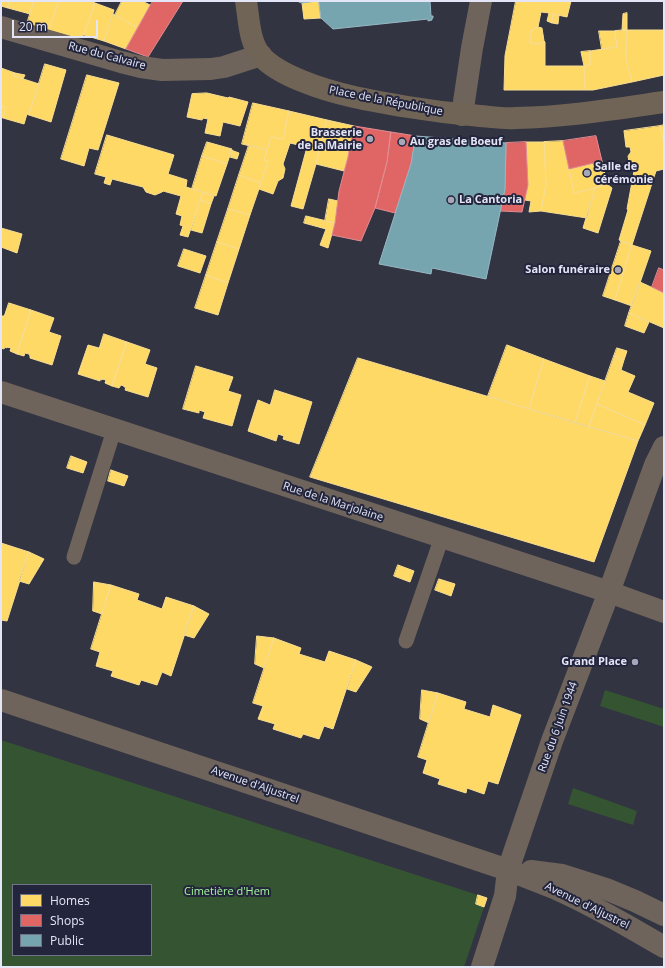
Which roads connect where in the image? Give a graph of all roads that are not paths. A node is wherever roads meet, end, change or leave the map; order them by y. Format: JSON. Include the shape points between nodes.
{"nodes":[{"id":1,"x":246,"y":1,"type":"edge"},
{"id":2,"x":481,"y":1,"type":"edge"},
{"id":3,"x":1,"y":27,"type":"edge"},
{"id":4,"x":260,"y":55,"type":"junction"},
{"id":5,"x":664,"y":102,"type":"edge"},
{"id":6,"x":462,"y":115,"type":"junction"},
{"id":7,"x":1,"y":392,"type":"edge"},
{"id":8,"x":114,"y":430,"type":"junction"},
{"id":9,"x":664,"y":447,"type":"edge"},
{"id":10,"x":442,"y":537,"type":"junction"},
{"id":11,"x":74,"y":557,"type":"dead end"},
{"id":12,"x":609,"y":592,"type":"junction"},
{"id":13,"x":664,"y":612,"type":"edge"},
{"id":14,"x":406,"y":641,"type":"dead end"},
{"id":15,"x":1,"y":700,"type":"edge"},
{"id":16,"x":508,"y":870,"type":"junction"},
{"id":17,"x":664,"y":915,"type":"edge"},
{"id":18,"x":664,"y":947,"type":"edge"},
{"id":19,"x":482,"y":967,"type":"edge"}],
"edges":[{"from":1,"to":4,"type":"main road","via":[[252,34]]},
{"from":2,"to":6,"type":"street"},
{"from":3,"to":4,"type":"street","name":"Rue du Calvaire","via":[[121,62],[162,70],[218,68]]},
{"from":4,"to":6,"type":"main road","name":"Place de la République","via":[[292,77],[342,95]]},
{"from":5,"to":6,"type":"main road","name":"Place de la République","via":[[550,117]]},
{"from":7,"to":8,"type":"street","name":"Rue de la Marjolaine"},
{"from":8,"to":10,"type":"street","name":"Rue de la Marjolaine"},
{"from":8,"to":11,"type":"lane"},
{"from":9,"to":12,"type":"street","name":"Rue du 6 Juin 1944","via":[[655,465]]},
{"from":10,"to":12,"type":"street","name":"Rue de la Marjolaine"},
{"from":10,"to":14,"type":"lane"},
{"from":12,"to":13,"type":"street","name":"Rue de la Marjolaine"},
{"from":12,"to":16,"type":"street","name":"Rue du 6 Juin 1944","via":[[552,742]]},
{"from":15,"to":16,"type":"street","name":"Avenue d'Aljustrel"},
{"from":16,"to":17,"type":"street","name":"Avenue d'Aljustrel","via":[[562,875],[606,889]]},
{"from":16,"to":18,"type":"street","name":"Avenue d'Aljustrel","via":[[593,907]]},
{"from":16,"to":19,"type":"street","name":"Rue du 6 Juin 1944","via":[[505,896]]}]}
